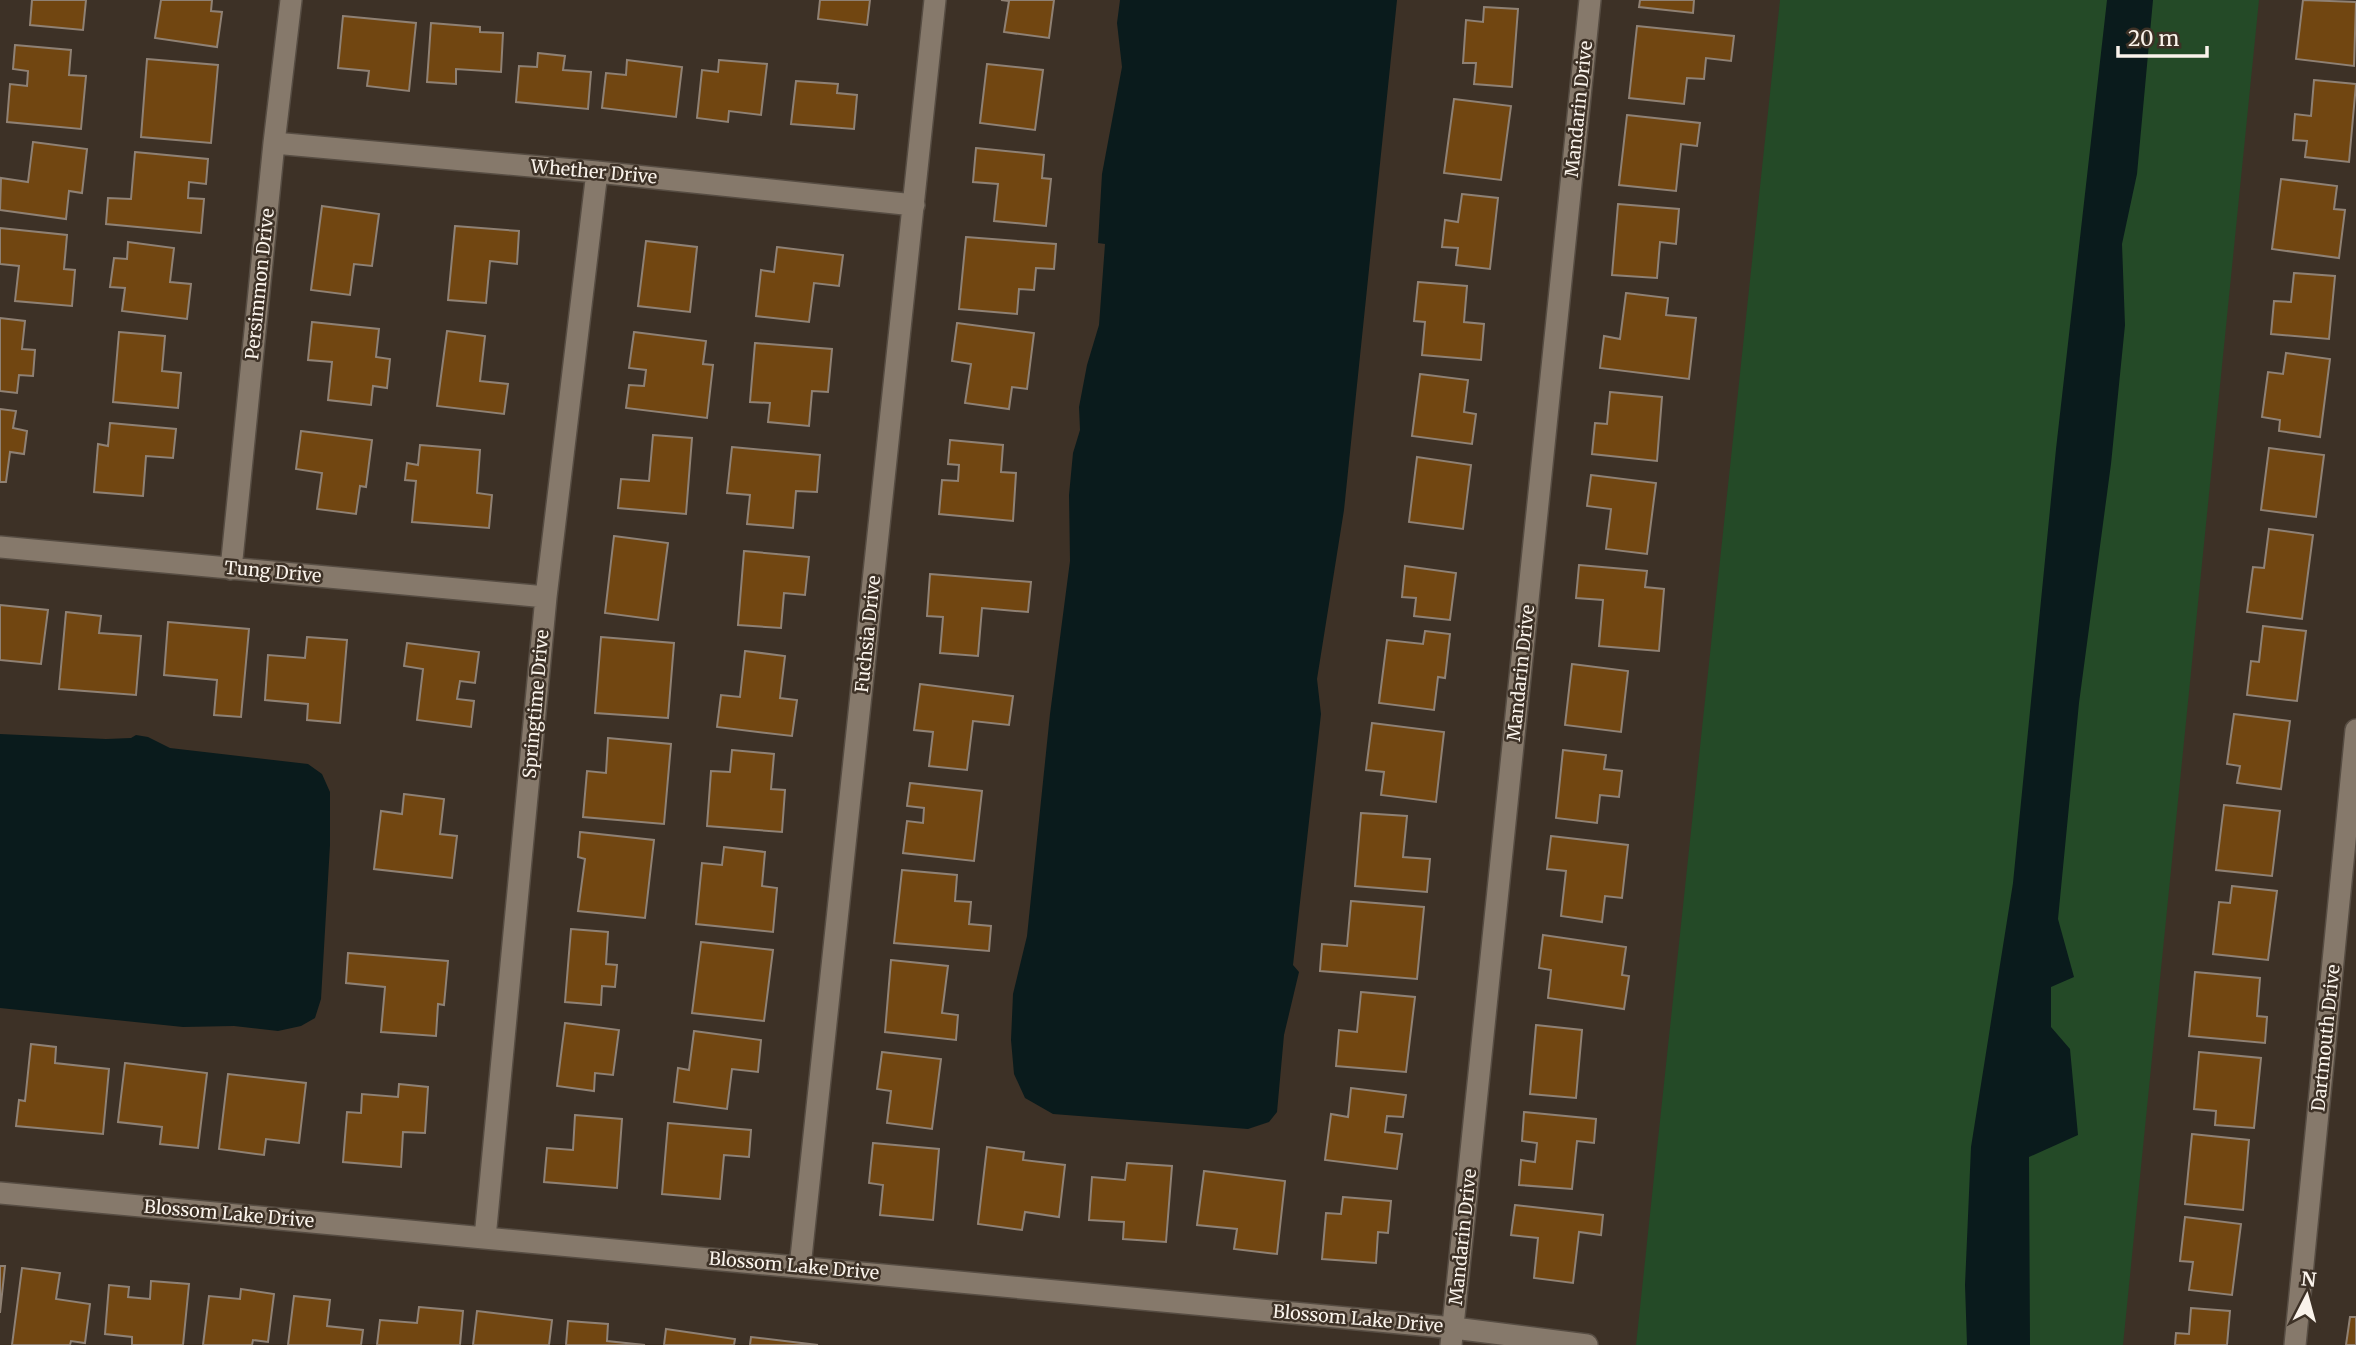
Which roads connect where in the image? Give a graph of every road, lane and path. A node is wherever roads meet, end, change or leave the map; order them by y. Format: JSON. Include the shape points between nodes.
{"nodes":[{"id":1,"x":291,"y":0,"type":"edge"},
{"id":2,"x":935,"y":0,"type":"edge"},
{"id":3,"x":1590,"y":0,"type":"edge"},
{"id":4,"x":274,"y":143,"type":"junction"},
{"id":5,"x":597,"y":172,"type":"junction"},
{"id":6,"x":914,"y":205,"type":"junction"},
{"id":7,"x":0,"y":547,"type":"edge"},
{"id":8,"x":231,"y":569,"type":"junction"},
{"id":9,"x":547,"y":597,"type":"junction"},
{"id":10,"x":2356,"y":730,"type":"edge"},
{"id":11,"x":2354,"y":771,"type":"edge"},
{"id":12,"x":0,"y":1193,"type":"edge"},
{"id":13,"x":485,"y":1238,"type":"junction"},
{"id":14,"x":800,"y":1267,"type":"junction"},
{"id":15,"x":1452,"y":1336,"type":"edge"},
{"id":16,"x":1587,"y":1345,"type":"edge"},
{"id":17,"x":2295,"y":1345,"type":"edge"}],
"edges":[{"from":1,"to":4,"type":"street","name":"Persimmon Drive"},
{"from":2,"to":6,"type":"street","name":"Fuchsia Drive"},
{"from":3,"to":15,"type":"street","name":"Mandarin Drive"},
{"from":4,"to":5,"type":"street","name":"Whether Drive"},
{"from":4,"to":8,"type":"street","name":"Persimmon Drive"},
{"from":5,"to":6,"type":"street","name":"Whether Drive"},
{"from":5,"to":9,"type":"street","name":"Springtime Drive"},
{"from":6,"to":14,"type":"street","name":"Fuchsia Drive"},
{"from":7,"to":8,"type":"street","name":"Tung Drive"},
{"from":8,"to":9,"type":"street","name":"Tung Drive"},
{"from":9,"to":13,"type":"street","name":"Springtime Drive"},
{"from":10,"to":11,"type":"street","name":"Dartmouth Drive"},
{"from":11,"to":17,"type":"street","name":"Dartmouth Drive"},
{"from":12,"to":13,"type":"street","name":"Blossom Lake Drive"},
{"from":13,"to":14,"type":"street","name":"Blossom Lake Drive"},
{"from":14,"to":15,"type":"street","name":"Blossom Lake Drive"},
{"from":15,"to":16,"type":"street","name":"Blossom Lake Drive"}]}
